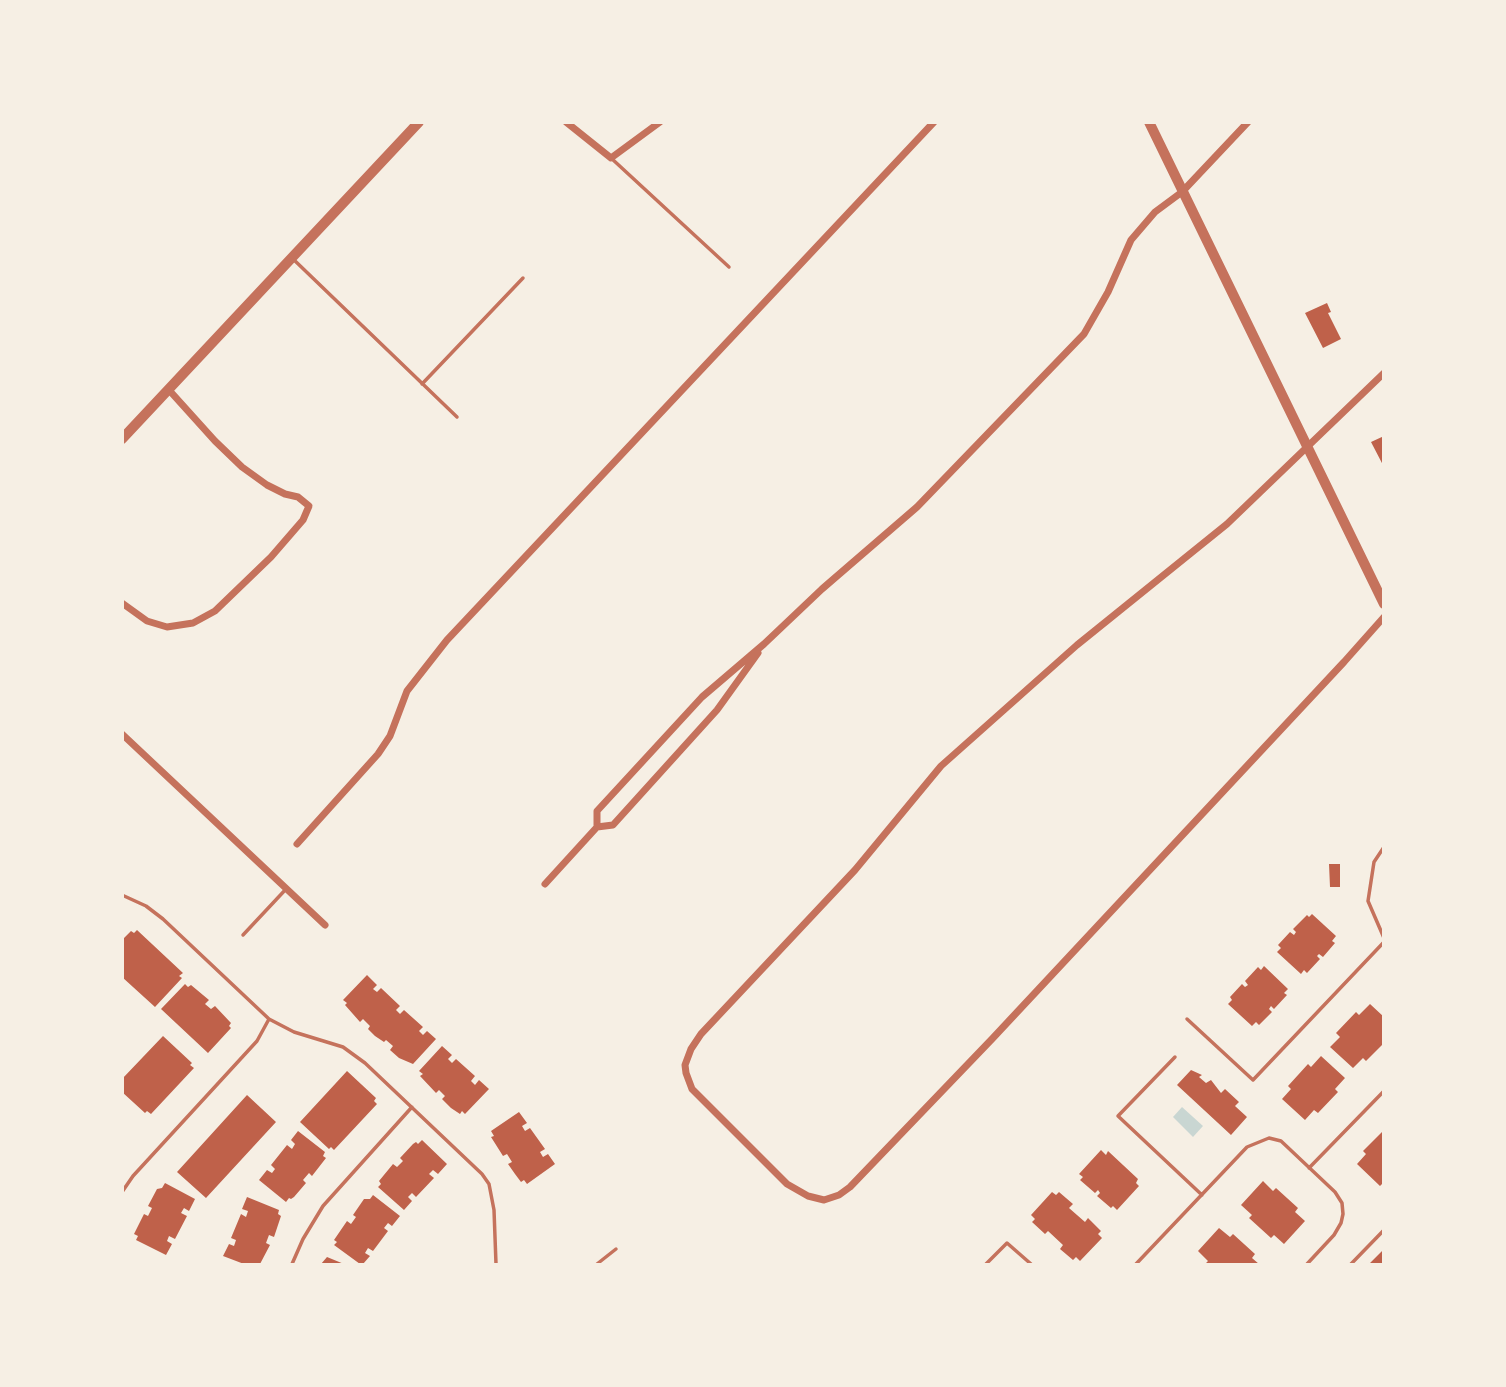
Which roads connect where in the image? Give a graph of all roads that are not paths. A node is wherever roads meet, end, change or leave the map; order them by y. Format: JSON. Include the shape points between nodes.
{"nodes":[{"id":1,"x":419,"y":122,"type":"edge"},
{"id":2,"x":566,"y":122,"type":"edge"},
{"id":3,"x":660,"y":122,"type":"edge"},
{"id":4,"x":934,"y":122,"type":"edge"},
{"id":5,"x":1149,"y":122,"type":"edge"},
{"id":6,"x":1248,"y":122,"type":"edge"},
{"id":7,"x":611,"y":159,"type":"junction"},
{"id":8,"x":1182,"y":192,"type":"junction"},
{"id":9,"x":292,"y":258,"type":"junction"},
{"id":10,"x":729,"y":267,"type":"dead end"},
{"id":11,"x":523,"y":278,"type":"dead end"},
{"id":12,"x":1384,"y":373,"type":"edge"},
{"id":13,"x":422,"y":384,"type":"junction"},
{"id":14,"x":169,"y":390,"type":"junction"},
{"id":15,"x":457,"y":417,"type":"dead end"},
{"id":16,"x":124,"y":436,"type":"edge"},
{"id":17,"x":1307,"y":447,"type":"junction"},
{"id":18,"x":122,"y":603,"type":"edge"},
{"id":19,"x":1384,"y":604,"type":"edge"},
{"id":20,"x":1384,"y":617,"type":"edge"},
{"id":21,"x":764,"y":644,"type":"junction"},
{"id":22,"x":122,"y":734,"type":"edge"},
{"id":23,"x":597,"y":827,"type":"junction"},
{"id":24,"x":297,"y":844,"type":"dead end"},
{"id":25,"x":1384,"y":847,"type":"edge"},
{"id":26,"x":545,"y":884,"type":"dead end"},
{"id":27,"x":287,"y":888,"type":"junction"},
{"id":28,"x":122,"y":895,"type":"edge"},
{"id":29,"x":325,"y":925,"type":"dead end"},
{"id":30,"x":243,"y":935,"type":"dead end"},
{"id":31,"x":1384,"y":940,"type":"edge"},
{"id":32,"x":269,"y":1019,"type":"junction"},
{"id":33,"x":1187,"y":1019,"type":"dead end"},
{"id":34,"x":1175,"y":1057,"type":"dead end"},
{"id":35,"x":1384,"y":1091,"type":"edge"},
{"id":36,"x":412,"y":1107,"type":"junction"},
{"id":37,"x":1309,"y":1168,"type":"junction"},
{"id":38,"x":122,"y":1192,"type":"edge"},
{"id":39,"x":1202,"y":1195,"type":"junction"},
{"id":40,"x":1384,"y":1230,"type":"edge"},
{"id":41,"x":616,"y":1249,"type":"dead end"},
{"id":42,"x":292,"y":1265,"type":"edge"},
{"id":43,"x":496,"y":1265,"type":"edge"},
{"id":44,"x":597,"y":1265,"type":"edge"},
{"id":45,"x":986,"y":1265,"type":"edge"},
{"id":46,"x":1031,"y":1265,"type":"edge"},
{"id":47,"x":1136,"y":1265,"type":"edge"},
{"id":48,"x":1307,"y":1265,"type":"edge"},
{"id":49,"x":1351,"y":1265,"type":"edge"}],
"edges":[{"from":1,"to":9,"type":"street"},
{"from":2,"to":7,"type":"street"},
{"from":3,"to":7,"type":"street"},
{"from":4,"to":24,"type":"street","via":[[447,640],[407,691],[378,754]]},
{"from":5,"to":8,"type":"street"},
{"from":6,"to":8,"type":"street"},
{"from":7,"to":10,"type":"lane"},
{"from":8,"to":17,"type":"street"},
{"from":8,"to":21,"type":"street","via":[[1154,212],[1131,240],[1084,334],[917,507]]},
{"from":9,"to":13,"type":"lane"},
{"from":9,"to":14,"type":"street"},
{"from":11,"to":13,"type":"lane"},
{"from":12,"to":17,"type":"street"},
{"from":13,"to":15,"type":"lane"},
{"from":14,"to":16,"type":"street"},
{"from":14,"to":18,"type":"street","via":[[242,467],[309,506],[303,520],[271,557],[215,611],[193,624],[167,627],[147,621]]},
{"from":17,"to":19,"type":"street"},
{"from":17,"to":20,"type":"street","via":[[1227,524],[1077,645],[950,757],[855,870],[701,1034],[685,1065],[692,1089],[788,1184],[824,1200],[839,1195],[1011,1018]]},
{"from":21,"to":23,"type":"street","via":[[717,710],[613,825]]},
{"from":21,"to":23,"type":"street","via":[[702,697],[597,811]]},
{"from":22,"to":27,"type":"street"},
{"from":23,"to":26,"type":"street"},
{"from":25,"to":31,"type":"lane","via":[[1374,862],[1368,901]]},
{"from":27,"to":29,"type":"street"},
{"from":27,"to":30,"type":"lane"},
{"from":28,"to":32,"type":"lane","via":[[163,919]]},
{"from":31,"to":33,"type":"lane","via":[[1253,1080]]},
{"from":32,"to":36,"type":"lane","via":[[343,1047]]},
{"from":32,"to":38,"type":"lane","via":[[257,1041]]},
{"from":34,"to":39,"type":"lane","via":[[1118,1116]]},
{"from":35,"to":37,"type":"lane"},
{"from":36,"to":42,"type":"lane","via":[[323,1206]]},
{"from":36,"to":43,"type":"lane","via":[[489,1184]]},
{"from":37,"to":39,"type":"lane","via":[[1281,1141],[1260,1140],[1247,1147]]},
{"from":37,"to":48,"type":"lane","via":[[1335,1192],[1343,1214],[1334,1235]]},
{"from":39,"to":47,"type":"lane"},
{"from":40,"to":49,"type":"lane"},
{"from":41,"to":44,"type":"lane"},
{"from":45,"to":46,"type":"lane","via":[[1007,1243]]}]}
